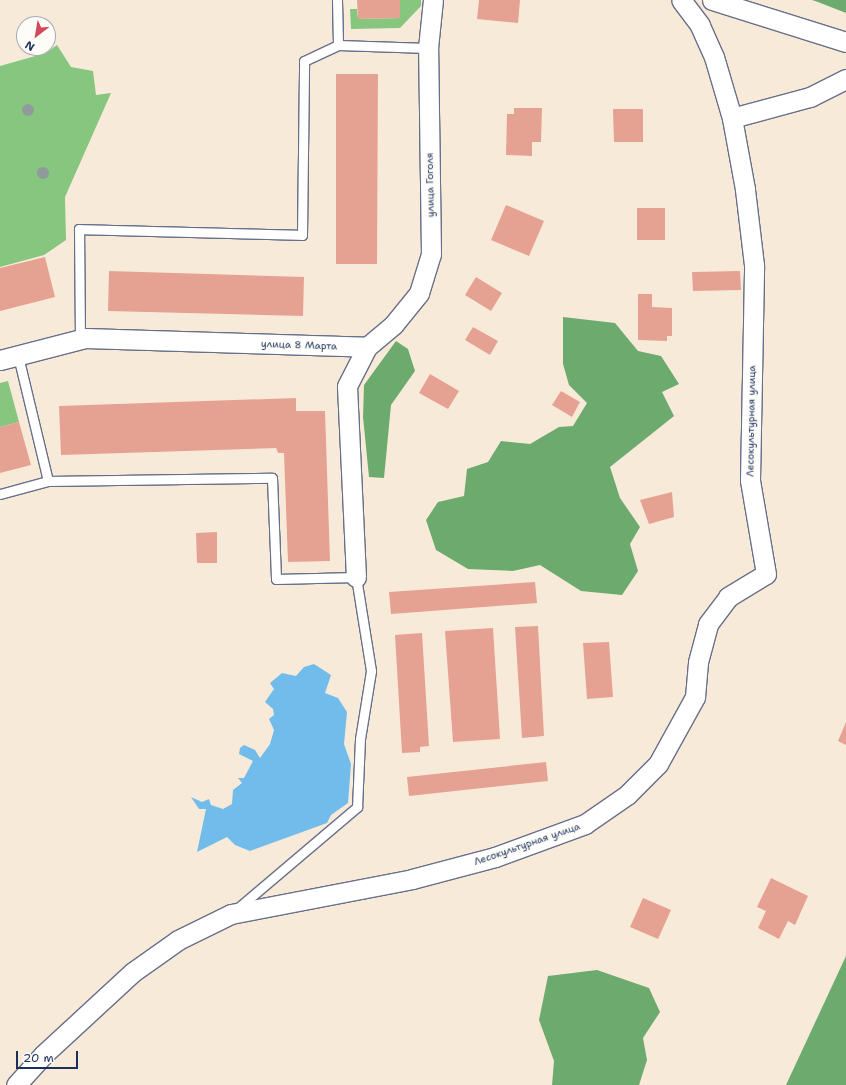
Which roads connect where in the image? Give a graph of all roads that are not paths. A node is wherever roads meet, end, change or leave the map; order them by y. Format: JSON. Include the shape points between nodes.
{"nodes":[{"id":1,"x":337,"y":0,"type":"edge"},
{"id":2,"x":433,"y":0,"type":"edge"},
{"id":3,"x":681,"y":0,"type":"edge"},
{"id":4,"x":712,"y":0,"type":"edge"},
{"id":5,"x":846,"y":42,"type":"edge"},
{"id":6,"x":338,"y":45,"type":"junction"},
{"id":7,"x":428,"y":48,"type":"junction"},
{"id":8,"x":846,"y":79,"type":"edge"},
{"id":9,"x":732,"y":118,"type":"junction"},
{"id":10,"x":80,"y":340,"type":"junction"},
{"id":11,"x":367,"y":347,"type":"junction"},
{"id":12,"x":9,"y":358,"type":"edge"},
{"id":13,"x":48,"y":481,"type":"junction"},
{"id":14,"x":0,"y":494,"type":"edge"},
{"id":15,"x":356,"y":577,"type":"junction"},
{"id":16,"x":231,"y":914,"type":"junction"},
{"id":17,"x":16,"y":1085,"type":"edge"}],
"edges":[{"from":1,"to":6,"type":"lane"},
{"from":2,"to":7,"type":"street","name":"улица Гоголя"},
{"from":3,"to":9,"type":"street","name":"Лесокультурная улица","via":[[700,25]]},
{"from":4,"to":5,"type":"street"},
{"from":6,"to":7,"type":"lane"},
{"from":6,"to":10,"type":"lane","via":[[304,61],[302,236],[79,229]]},
{"from":7,"to":11,"type":"street","name":"улица Гоголя","via":[[431,254],[419,293],[394,324]]},
{"from":8,"to":9,"type":"street","via":[[810,97]]},
{"from":9,"to":16,"type":"street","name":"Лесокультурная улица","via":[[754,265],[750,480],[766,574],[728,597],[708,624],[698,662],[695,697],[658,764],[627,795],[585,824],[495,857],[412,879]]},
{"from":10,"to":11,"type":"street","name":"улица 8 Марта"},
{"from":10,"to":12,"type":"street","name":"улица 8 Марта"},
{"from":11,"to":15,"type":"street","via":[[347,386]]},
{"from":12,"to":13,"type":"lane"},
{"from":13,"to":14,"type":"lane"},
{"from":13,"to":15,"type":"lane","via":[[272,478],[276,579]]},
{"from":15,"to":16,"type":"lane","via":[[371,671],[360,739],[356,807]]},
{"from":16,"to":17,"type":"street","name":"Лесокультурная улица","via":[[178,940],[133,972],[44,1055]]}]}
